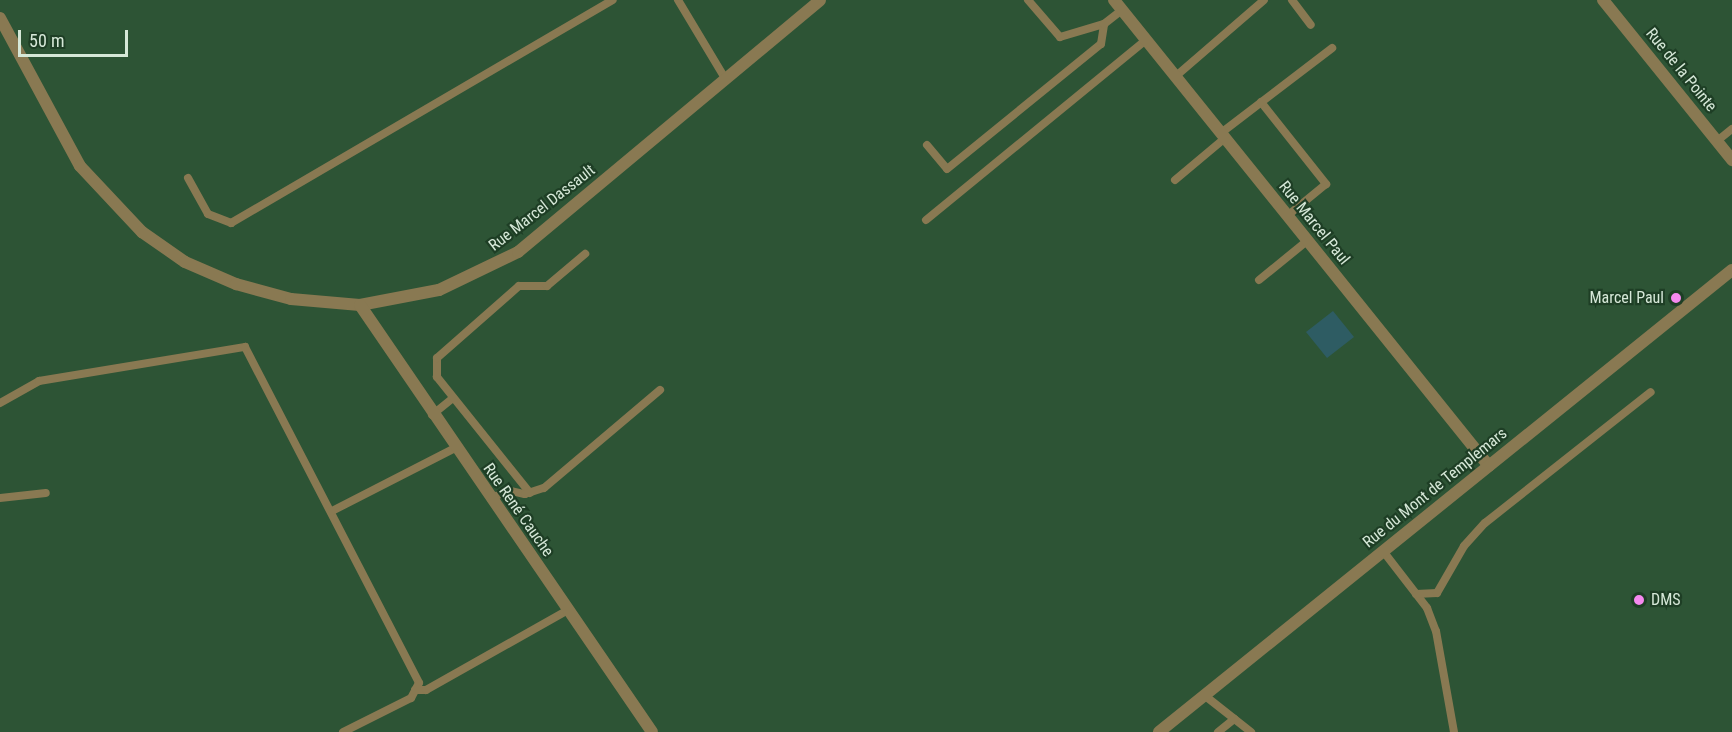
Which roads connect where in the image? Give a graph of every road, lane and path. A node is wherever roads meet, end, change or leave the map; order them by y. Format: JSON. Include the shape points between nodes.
{"nodes":[{"id":1,"x":613,"y":0,"type":"edge"},
{"id":2,"x":678,"y":0,"type":"edge"},
{"id":3,"x":820,"y":0,"type":"edge"},
{"id":4,"x":1028,"y":0,"type":"edge"},
{"id":5,"x":1264,"y":0,"type":"edge"},
{"id":6,"x":1292,"y":0,"type":"edge"},
{"id":7,"x":1603,"y":0,"type":"edge"},
{"id":8,"x":1118,"y":5,"type":"edge"},
{"id":9,"x":0,"y":18,"type":"edge"},
{"id":10,"x":1104,"y":24,"type":"junction"},
{"id":11,"x":1311,"y":25,"type":"dead end"},
{"id":12,"x":1146,"y":40,"type":"junction"},
{"id":13,"x":1332,"y":48,"type":"dead end"},
{"id":14,"x":1176,"y":76,"type":"junction"},
{"id":15,"x":726,"y":80,"type":"junction"},
{"id":16,"x":1261,"y":102,"type":"junction"},
{"id":17,"x":1732,"y":129,"type":"edge"},
{"id":18,"x":1223,"y":136,"type":"junction"},
{"id":19,"x":1718,"y":141,"type":"junction"},
{"id":20,"x":927,"y":145,"type":"dead end"},
{"id":21,"x":1732,"y":160,"type":"edge"},
{"id":22,"x":188,"y":178,"type":"dead end"},
{"id":23,"x":1175,"y":180,"type":"dead end"},
{"id":24,"x":1287,"y":216,"type":"junction"},
{"id":25,"x":926,"y":220,"type":"dead end"},
{"id":26,"x":1307,"y":241,"type":"junction"},
{"id":27,"x":585,"y":254,"type":"dead end"},
{"id":28,"x":1732,"y":270,"type":"edge"},
{"id":29,"x":1259,"y":280,"type":"dead end"},
{"id":30,"x":360,"y":305,"type":"junction"},
{"id":31,"x":660,"y":390,"type":"dead end"},
{"id":32,"x":1651,"y":392,"type":"dead end"},
{"id":33,"x":453,"y":398,"type":"junction"},
{"id":34,"x":0,"y":403,"type":"edge"},
{"id":35,"x":432,"y":415,"type":"junction"},
{"id":36,"x":455,"y":448,"type":"junction"},
{"id":37,"x":1489,"y":466,"type":"junction"},
{"id":38,"x":46,"y":493,"type":"dead end"},
{"id":39,"x":530,"y":493,"type":"junction"},
{"id":40,"x":0,"y":498,"type":"edge"},
{"id":41,"x":491,"y":498,"type":"junction"},
{"id":42,"x":332,"y":511,"type":"junction"},
{"id":43,"x":1383,"y":551,"type":"junction"},
{"id":44,"x":1416,"y":594,"type":"junction"},
{"id":45,"x":568,"y":610,"type":"junction"},
{"id":46,"x":415,"y":690,"type":"junction"},
{"id":47,"x":1204,"y":695,"type":"junction"},
{"id":48,"x":1234,"y":719,"type":"junction"},
{"id":49,"x":343,"y":732,"type":"edge"},
{"id":50,"x":652,"y":732,"type":"edge"},
{"id":51,"x":1159,"y":732,"type":"edge"},
{"id":52,"x":1218,"y":732,"type":"edge"},
{"id":53,"x":1251,"y":732,"type":"edge"},
{"id":54,"x":1454,"y":732,"type":"edge"}],
"edges":[{"from":1,"to":22,"type":"lane","via":[[231,223],[208,214]]},
{"from":2,"to":15,"type":"lane"},
{"from":3,"to":15,"type":"street","name":"Rue Marcel Dassault"},
{"from":4,"to":10,"type":"lane","via":[[1060,37]]},
{"from":5,"to":14,"type":"lane"},
{"from":6,"to":11,"type":"lane"},
{"from":7,"to":19,"type":"street","name":"Rue de la Pointe"},
{"from":8,"to":10,"type":"lane"},
{"from":8,"to":12,"type":"street","name":"Rue Marcel Paul"},
{"from":9,"to":30,"type":"street","name":"Rue Marcel Dassault","via":[[71,152],[111,204],[142,232],[185,262],[236,284],[291,299]]},
{"from":10,"to":20,"type":"lane","via":[[1101,44],[947,169]]},
{"from":12,"to":14,"type":"street","name":"Rue Marcel Paul"},
{"from":12,"to":25,"type":"lane"},
{"from":13,"to":16,"type":"lane"},
{"from":14,"to":18,"type":"street","name":"Rue Marcel Paul"},
{"from":15,"to":30,"type":"street","name":"Rue Marcel Dassault","via":[[506,260],[439,290]]},
{"from":16,"to":18,"type":"lane"},
{"from":16,"to":24,"type":"lane","via":[[1326,184]]},
{"from":17,"to":19,"type":"lane"},
{"from":18,"to":23,"type":"lane"},
{"from":18,"to":24,"type":"street","name":"Rue Marcel Paul"},
{"from":19,"to":21,"type":"street","name":"Rue de la Pointe"},
{"from":24,"to":26,"type":"street","name":"Rue Marcel Paul"},
{"from":26,"to":29,"type":"lane"},
{"from":26,"to":37,"type":"street","name":"Rue Marcel Paul"},
{"from":27,"to":33,"type":"lane","via":[[547,286],[519,286],[441,352],[435,371]]},
{"from":28,"to":37,"type":"street","name":"Rue du Mont de Templemars"},
{"from":30,"to":35,"type":"street","name":"Rue René Cauche"},
{"from":31,"to":39,"type":"lane","via":[[544,488]]},
{"from":32,"to":44,"type":"lane","via":[[1485,523],[1464,546],[1437,593]]},
{"from":33,"to":35,"type":"lane"},
{"from":33,"to":39,"type":"lane"},
{"from":34,"to":42,"type":"lane","via":[[39,381],[245,347]]},
{"from":35,"to":36,"type":"street","name":"Rue René Cauche"},
{"from":36,"to":41,"type":"street","name":"Rue René Cauche"},
{"from":36,"to":42,"type":"lane"},
{"from":37,"to":43,"type":"street","name":"Rue du Mont de Templemars"},
{"from":38,"to":40,"type":"lane"},
{"from":39,"to":41,"type":"lane","via":[[507,490]]},
{"from":41,"to":45,"type":"street","name":"Rue René Cauche"},
{"from":42,"to":46,"type":"lane","via":[[414,666],[419,683]]},
{"from":43,"to":44,"type":"lane"},
{"from":43,"to":47,"type":"street","name":"Rue du Mont de Templemars"},
{"from":44,"to":54,"type":"lane","via":[[1438,640]]},
{"from":45,"to":46,"type":"lane","via":[[436,684]]},
{"from":45,"to":50,"type":"street","name":"Rue René Cauche"},
{"from":46,"to":49,"type":"lane","via":[[411,698]]},
{"from":47,"to":48,"type":"lane"},
{"from":47,"to":51,"type":"street","name":"Rue du Mont de Templemars"},
{"from":48,"to":52,"type":"lane"},
{"from":48,"to":53,"type":"lane"}]}
